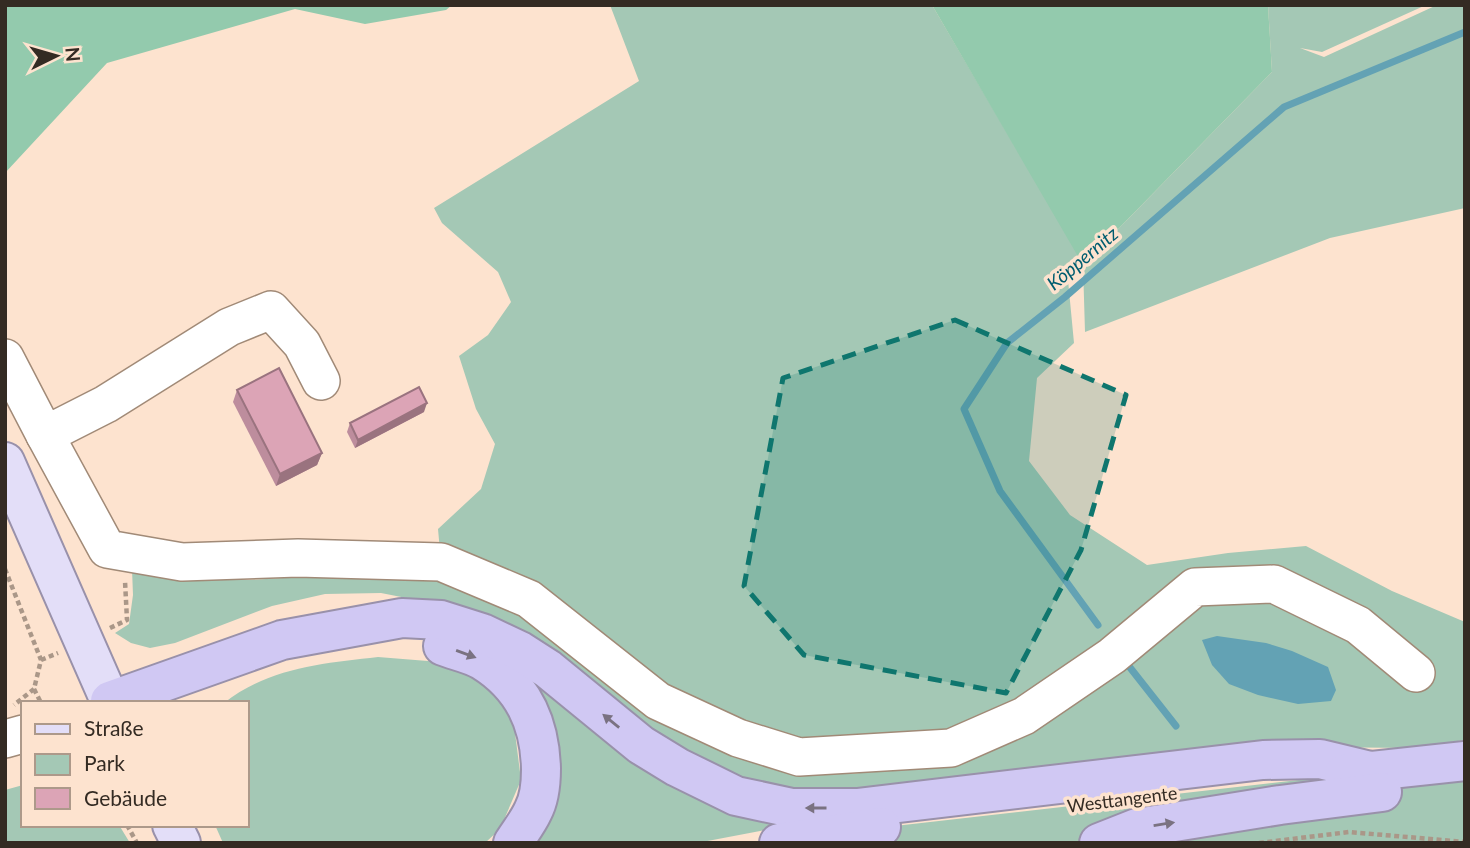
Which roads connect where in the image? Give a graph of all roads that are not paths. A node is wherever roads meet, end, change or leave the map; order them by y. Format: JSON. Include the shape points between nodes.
{"nodes":[{"id":1,"x":5,"y":358,"type":"edge"},
{"id":2,"x":321,"y":381,"type":"dead end"},
{"id":3,"x":45,"y":435,"type":"junction"},
{"id":4,"x":5,"y":462,"type":"edge"},
{"id":5,"x":352,"y":626,"type":"junction"},
{"id":6,"x":1416,"y":673,"type":"dead end"},
{"id":7,"x":109,"y":701,"type":"edge"},
{"id":8,"x":112,"y":701,"type":"edge"},
{"id":9,"x":1465,"y":761,"type":"edge"},
{"id":10,"x":1370,"y":771,"type":"junction"},
{"id":11,"x":1465,"y":781,"type":"edge"},
{"id":12,"x":513,"y":843,"type":"edge"},
{"id":13,"x":779,"y":843,"type":"edge"},
{"id":14,"x":1099,"y":843,"type":"edge"}],
"edges":[{"from":1,"to":3,"type":"street"},
{"from":2,"to":3,"type":"street","via":[[302,344],[271,310],[229,327],[106,404]]},
{"from":3,"to":6,"type":"street","via":[[107,549],[182,562],[298,558],[441,562],[529,599],[658,701],[738,738],[799,757],[951,748],[1024,716],[1112,656],[1195,587],[1274,584],[1358,625]]},
{"from":4,"to":7,"type":"main road"},
{"from":5,"to":8,"type":"highway","via":[[282,640]]},
{"from":10,"to":5,"type":"highway","one_way":true,"via":[[1320,759],[1263,760],[857,808],[792,808],[736,796],[677,767],[641,745],[548,669],[482,633],[441,620],[402,618]]},
{"from":5,"to":12,"type":"highway","one_way":true,"via":[[440,645],[482,660],[522,698],[536,725],[541,784],[534,810]]},
{"from":9,"to":10,"type":"highway","name":"Westtangente"},
{"from":10,"to":13,"type":"highway","name":"Westtangente"},
{"from":14,"to":11,"type":"highway","one_way":true,"via":[[1137,828]]}]}
